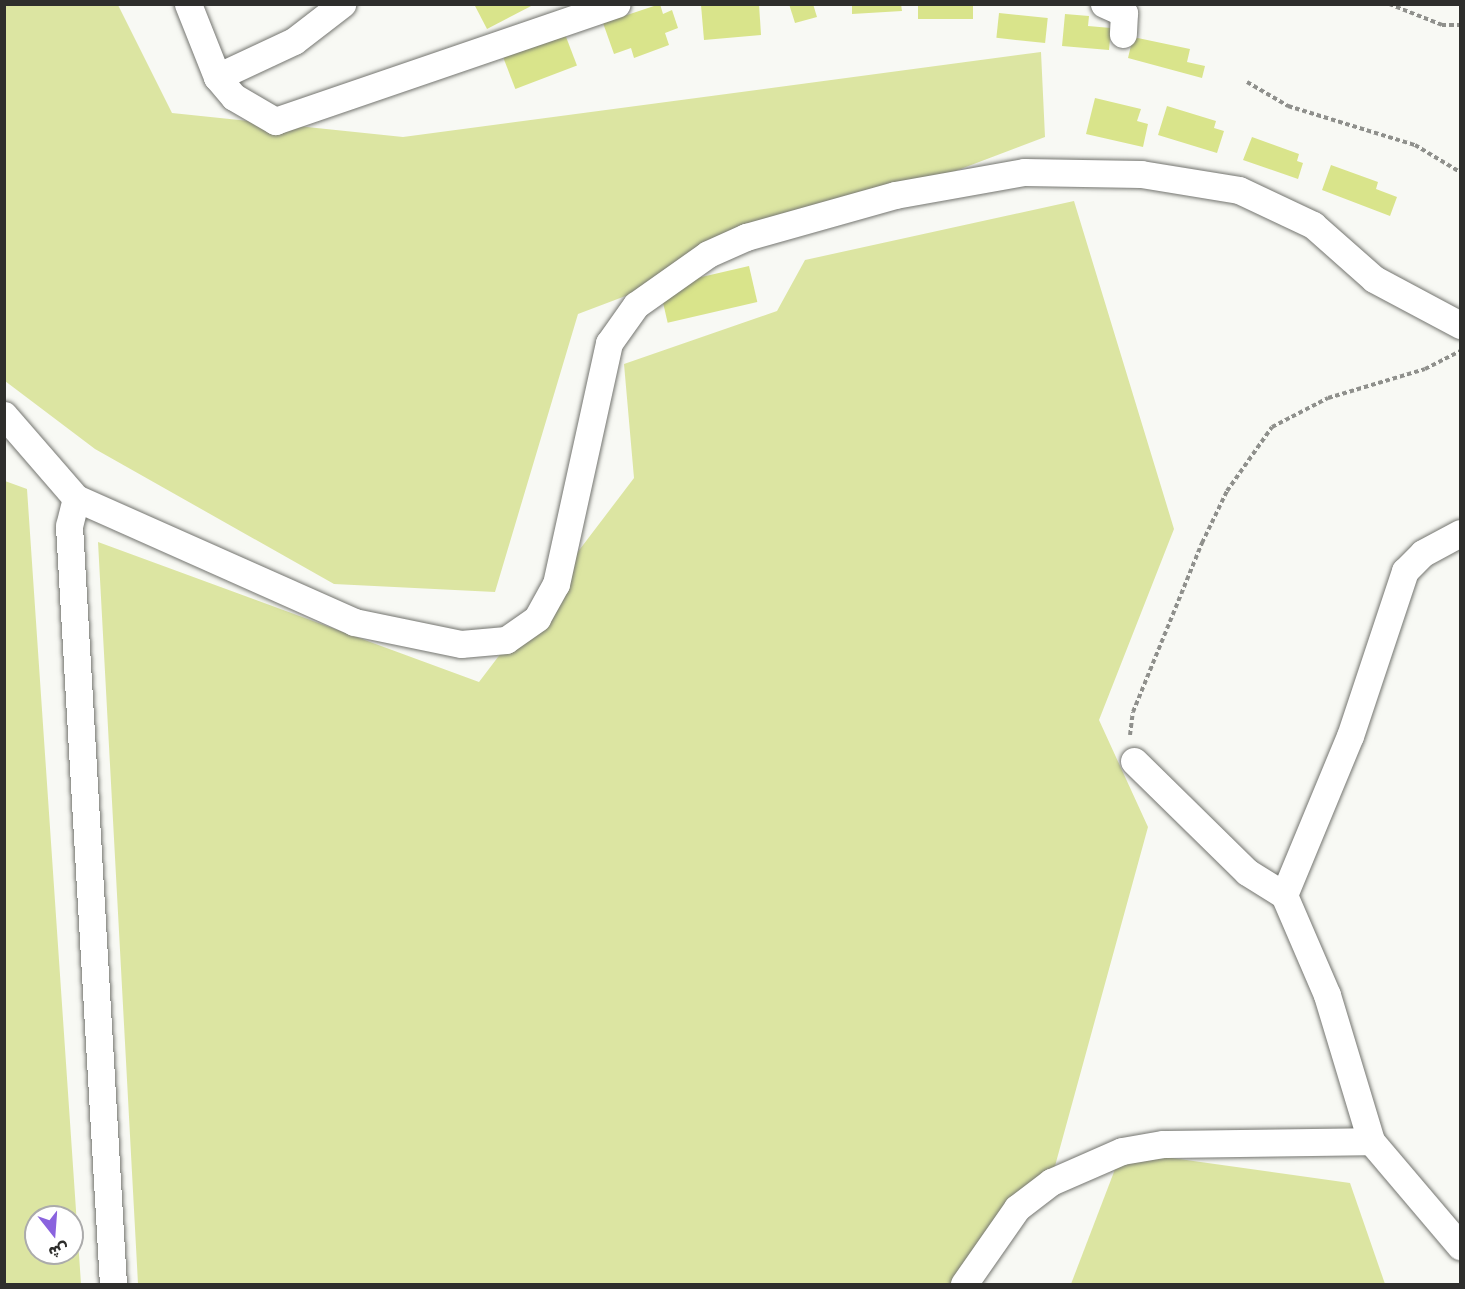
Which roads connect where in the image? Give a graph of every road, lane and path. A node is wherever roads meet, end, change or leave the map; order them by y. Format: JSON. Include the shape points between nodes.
{"nodes":[{"id":1,"x":188,"y":4,"type":"edge"},
{"id":2,"x":342,"y":4,"type":"edge"},
{"id":3,"x":617,"y":4,"type":"edge"},
{"id":4,"x":1104,"y":4,"type":"edge"},
{"id":5,"x":1389,"y":4,"type":"edge"},
{"id":6,"x":1461,"y":26,"type":"edge"},
{"id":7,"x":1123,"y":34,"type":"dead end"},
{"id":8,"x":217,"y":77,"type":"junction"},
{"id":9,"x":1247,"y":82,"type":"dead end"},
{"id":10,"x":1461,"y":172,"type":"edge"},
{"id":11,"x":1461,"y":325,"type":"edge"},
{"id":12,"x":1461,"y":351,"type":"edge"},
{"id":13,"x":4,"y":415,"type":"edge"},
{"id":14,"x":76,"y":498,"type":"junction"},
{"id":15,"x":1461,"y":533,"type":"edge"},
{"id":16,"x":1134,"y":761,"type":"joint"},
{"id":17,"x":1284,"y":895,"type":"junction"},
{"id":18,"x":1371,"y":1141,"type":"junction"},
{"id":19,"x":1461,"y":1246,"type":"edge"},
{"id":20,"x":113,"y":1284,"type":"edge"},
{"id":21,"x":964,"y":1284,"type":"edge"}],
"edges":[{"from":1,"to":8,"type":"street"},
{"from":2,"to":8,"type":"street","via":[[294,40]]},
{"from":3,"to":8,"type":"street","via":[[275,121],[234,97]]},
{"from":4,"to":7,"type":"street","via":[[1124,13]]},
{"from":5,"to":6,"type":"path","via":[[1442,25]]},
{"from":9,"to":10,"type":"path","via":[[1288,106],[1415,146]]},
{"from":11,"to":14,"type":"street","via":[[1374,279],[1313,225],[1239,190],[1141,174],[1024,172],[895,195],[746,237],[690,265],[636,305],[606,353],[555,584],[537,618],[506,640],[461,644],[354,622]]},
{"from":12,"to":16,"type":"path","via":[[1425,369],[1328,398],[1272,428],[1227,491],[1202,543],[1133,712]]},
{"from":13,"to":14,"type":"street"},
{"from":14,"to":20,"type":"street","via":[[69,526]]},
{"from":15,"to":17,"type":"street","via":[[1423,553],[1405,571],[1350,736]]},
{"from":16,"to":17,"type":"street","via":[[1247,872]]},
{"from":17,"to":18,"type":"street","via":[[1327,994]]},
{"from":18,"to":19,"type":"street"},
{"from":18,"to":21,"type":"street","via":[[1163,1144],[1122,1151],[1051,1182],[1017,1208]]}]}
